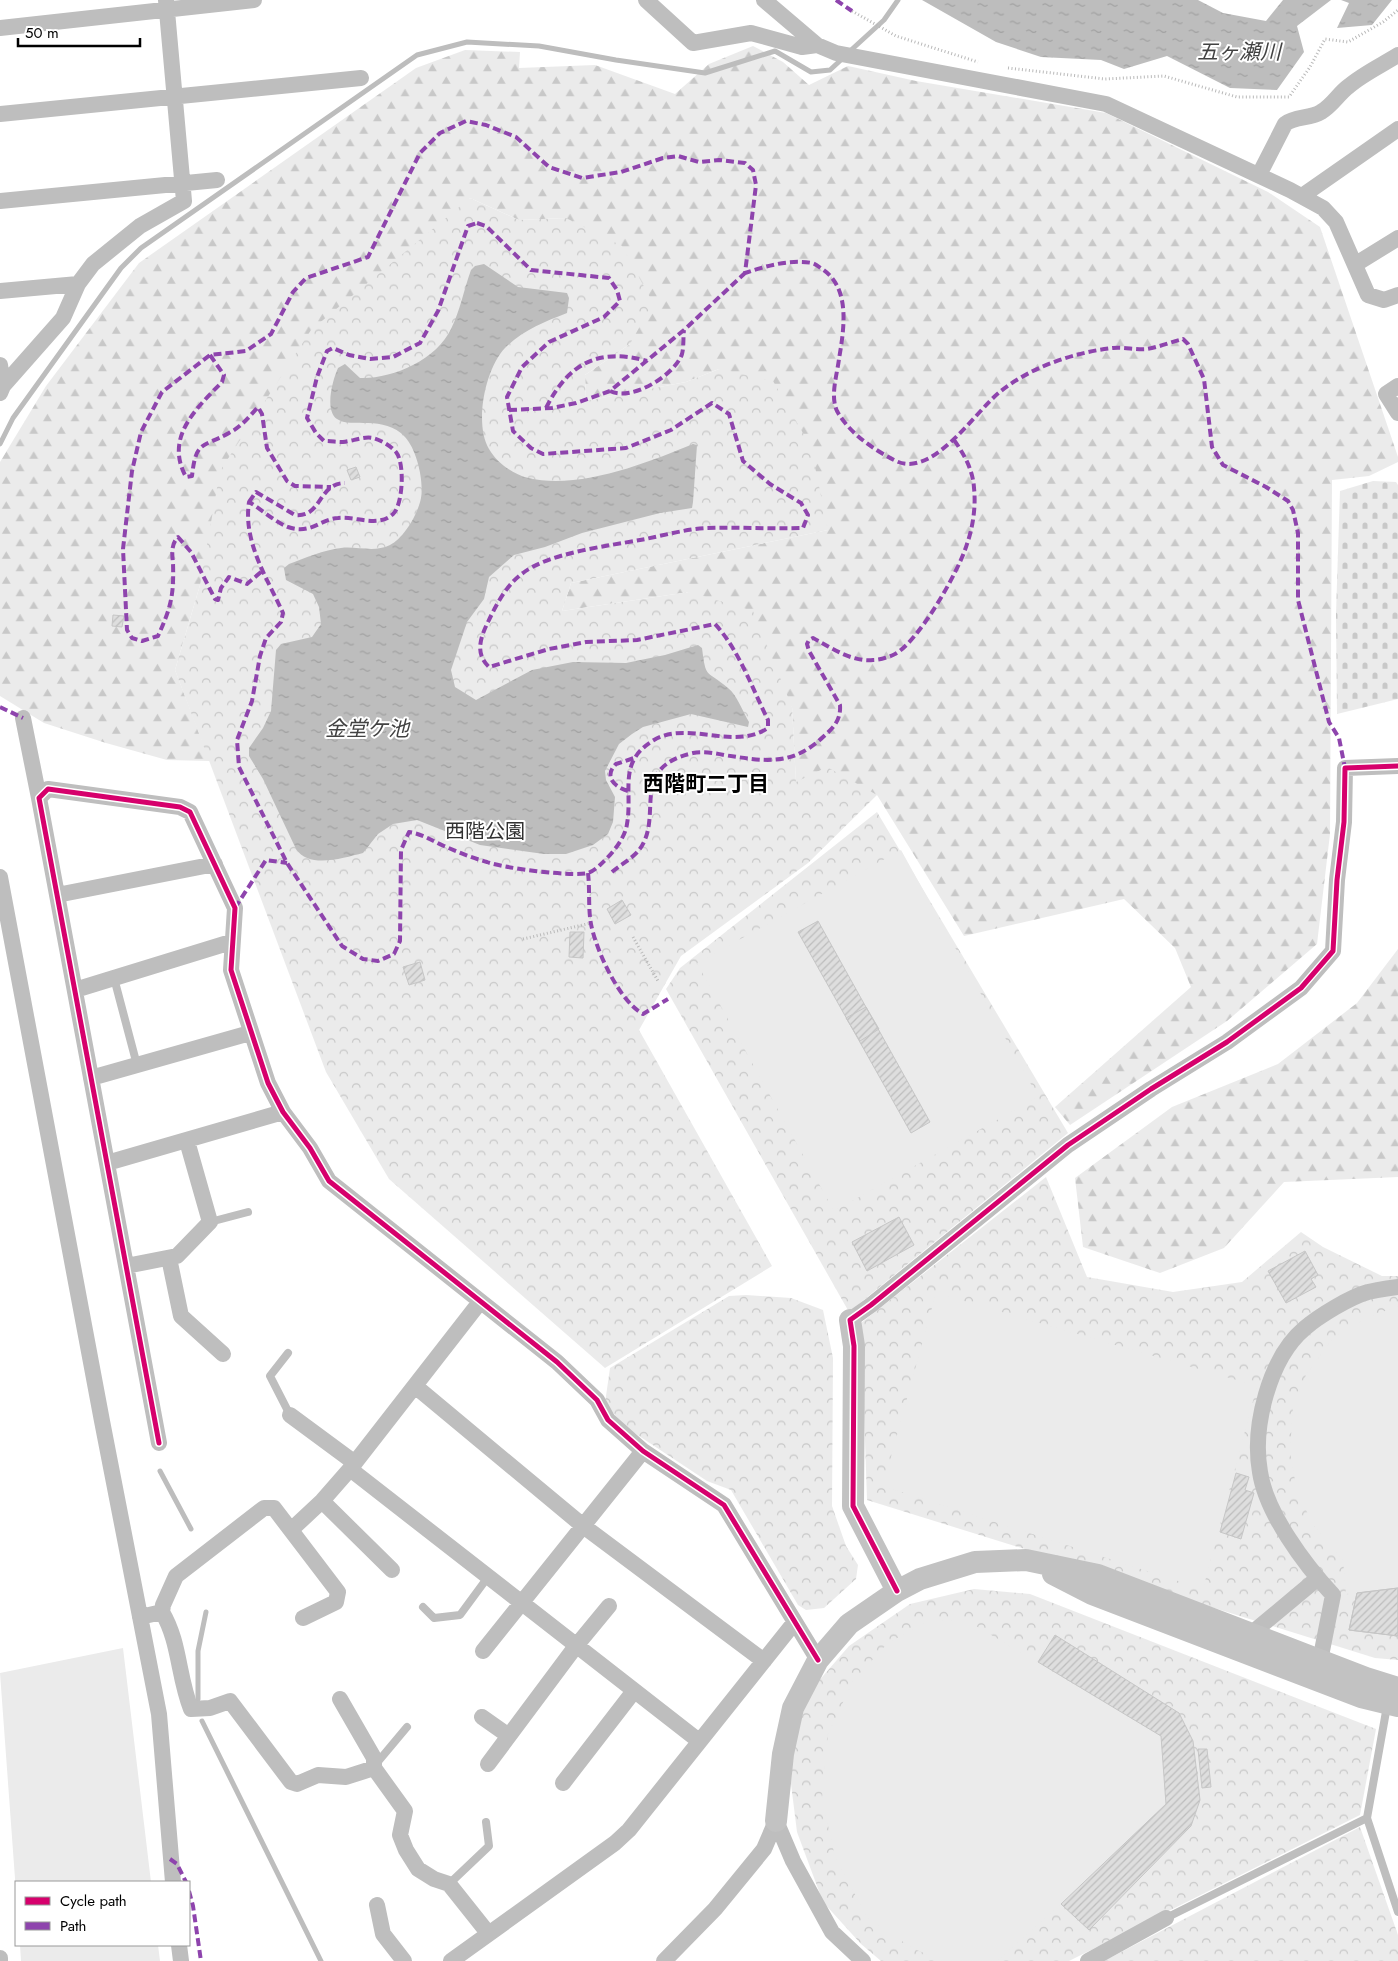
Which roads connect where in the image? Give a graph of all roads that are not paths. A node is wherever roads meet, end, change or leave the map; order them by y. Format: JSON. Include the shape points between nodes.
{"nodes":[{"id":1,"x":254,"y":0,"type":"edge"},
{"id":2,"x":646,"y":0,"type":"edge"},
{"id":3,"x":764,"y":0,"type":"edge"},
{"id":4,"x":166,"y":4,"type":"edge"},
{"id":5,"x":0,"y":28,"type":"edge"},
{"id":6,"x":817,"y":45,"type":"junction"},
{"id":7,"x":1398,"y":55,"type":"edge"},
{"id":8,"x":361,"y":78,"type":"dead end"},
{"id":9,"x":174,"y":96,"type":"junction"},
{"id":10,"x":0,"y":114,"type":"edge"},
{"id":11,"x":1398,"y":129,"type":"edge"},
{"id":12,"x":1259,"y":175,"type":"junction"},
{"id":13,"x":217,"y":180,"type":"dead end"},
{"id":14,"x":182,"y":185,"type":"junction"},
{"id":15,"x":1302,"y":196,"type":"junction"},
{"id":16,"x":0,"y":201,"type":"edge"},
{"id":17,"x":1398,"y":238,"type":"edge"},
{"id":18,"x":1356,"y":264,"type":"junction"},
{"id":19,"x":78,"y":284,"type":"junction"},
{"id":20,"x":0,"y":292,"type":"edge"},
{"id":21,"x":1398,"y":295,"type":"edge"},
{"id":22,"x":0,"y":365,"type":"edge"},
{"id":23,"x":1398,"y":386,"type":"edge"},
{"id":24,"x":2,"y":389,"type":"edge"},
{"id":25,"x":1398,"y":413,"type":"edge"},
{"id":26,"x":23,"y":718,"type":"dead end"},
{"id":27,"x":1398,"y":766,"type":"edge"},
{"id":28,"x":38,"y":798,"type":"junction"},
{"id":29,"x":215,"y":864,"type":"junction"},
{"id":30,"x":0,"y":878,"type":"edge"},
{"id":31,"x":57,"y":895,"type":"junction"},
{"id":32,"x":231,"y":942,"type":"junction"},
{"id":33,"x":114,"y":978,"type":"junction"},
{"id":34,"x":75,"y":990,"type":"junction"},
{"id":35,"x":250,"y":1033,"type":"junction"},
{"id":36,"x":138,"y":1065,"type":"junction"},
{"id":37,"x":91,"y":1078,"type":"junction"},
{"id":38,"x":283,"y":1112,"type":"junction"},
{"id":39,"x":187,"y":1141,"type":"junction"},
{"id":40,"x":107,"y":1163,"type":"junction"},
{"id":41,"x":248,"y":1212,"type":"dead end"},
{"id":42,"x":210,"y":1222,"type":"junction"},
{"id":43,"x":168,"y":1258,"type":"junction"},
{"id":44,"x":126,"y":1266,"type":"junction"},
{"id":45,"x":1398,"y":1287,"type":"edge"},
{"id":46,"x":480,"y":1302,"type":"junction"},
{"id":47,"x":850,"y":1320,"type":"joint"},
{"id":48,"x":288,"y":1353,"type":"dead end"},
{"id":49,"x":223,"y":1354,"type":"dead end"},
{"id":50,"x":415,"y":1386,"type":"junction"},
{"id":51,"x":290,"y":1415,"type":"joint"},
{"id":52,"x":159,"y":1443,"type":"dead end"},
{"id":53,"x":643,"y":1451,"type":"junction"},
{"id":54,"x":353,"y":1466,"type":"junction"},
{"id":55,"x":322,"y":1501,"type":"junction"},
{"id":56,"x":582,"y":1525,"type":"junction"},
{"id":57,"x":292,"y":1529,"type":"junction"},
{"id":58,"x":1026,"y":1560,"type":"junction"},
{"id":59,"x":392,"y":1570,"type":"dead end"},
{"id":60,"x":488,"y":1577,"type":"junction"},
{"id":61,"x":1318,"y":1578,"type":"junction"},
{"id":62,"x":896,"y":1590,"type":"junction"},
{"id":63,"x":521,"y":1603,"type":"junction"},
{"id":64,"x":423,"y":1606,"type":"dead end"},
{"id":65,"x":610,"y":1606,"type":"dead end"},
{"id":66,"x":162,"y":1612,"type":"junction"},
{"id":67,"x":140,"y":1617,"type":"junction"},
{"id":68,"x":303,"y":1618,"type":"dead end"},
{"id":69,"x":794,"y":1623,"type":"junction"},
{"id":70,"x":1251,"y":1634,"type":"junction"},
{"id":71,"x":576,"y":1646,"type":"junction"},
{"id":72,"x":483,"y":1651,"type":"dead end"},
{"id":73,"x":764,"y":1660,"type":"junction"},
{"id":74,"x":818,"y":1660,"type":"junction"},
{"id":75,"x":1320,"y":1660,"type":"junction"},
{"id":76,"x":634,"y":1691,"type":"junction"},
{"id":77,"x":340,"y":1699,"type":"dead end"},
{"id":78,"x":1395,"y":1699,"type":"edge"},
{"id":79,"x":482,"y":1717,"type":"dead end"},
{"id":80,"x":407,"y":1727,"type":"dead end"},
{"id":81,"x":509,"y":1736,"type":"junction"},
{"id":82,"x":699,"y":1741,"type":"junction"},
{"id":83,"x":488,"y":1764,"type":"dead end"},
{"id":84,"x":374,"y":1768,"type":"junction"},
{"id":85,"x":563,"y":1783,"type":"dead end"},
{"id":86,"x":1367,"y":1818,"type":"junction"},
{"id":87,"x":486,"y":1822,"type":"dead end"},
{"id":88,"x":776,"y":1822,"type":"junction"},
{"id":89,"x":173,"y":1881,"type":"edge"},
{"id":90,"x":449,"y":1884,"type":"junction"},
{"id":91,"x":377,"y":1905,"type":"dead end"},
{"id":92,"x":1398,"y":1912,"type":"edge"},
{"id":93,"x":1166,"y":1918,"type":"joint"},
{"id":94,"x":488,"y":1933,"type":"junction"},
{"id":95,"x":179,"y":1946,"type":"edge"},
{"id":96,"x":181,"y":1961,"type":"edge"},
{"id":97,"x":404,"y":1961,"type":"edge"},
{"id":98,"x":451,"y":1961,"type":"edge"},
{"id":99,"x":664,"y":1961,"type":"edge"},
{"id":100,"x":863,"y":1961,"type":"edge"},
{"id":101,"x":1088,"y":1961,"type":"edge"}],
"edges":[{"from":1,"to":4,"type":"street"},
{"from":2,"to":6,"type":"street","via":[[693,43],[751,33],[802,47]]},
{"from":3,"to":6,"type":"street"},
{"from":4,"to":5,"type":"street"},
{"from":4,"to":9,"type":"street"},
{"from":6,"to":12,"type":"street","via":[[836,54],[1106,104]]},
{"from":7,"to":12,"type":"street","via":[[1350,85],[1320,113],[1289,120]]},
{"from":8,"to":9,"type":"street"},
{"from":9,"to":10,"type":"street"},
{"from":9,"to":14,"type":"street"},
{"from":11,"to":15,"type":"street"},
{"from":12,"to":15,"type":"street"},
{"from":13,"to":14,"type":"street"},
{"from":14,"to":16,"type":"street"},
{"from":14,"to":19,"type":"street","via":[[184,201],[140,226],[92,264]]},
{"from":15,"to":18,"type":"street","via":[[1323,208],[1336,222]]},
{"from":17,"to":18,"type":"street"},
{"from":18,"to":21,"type":"street","via":[[1368,295],[1384,300]]},
{"from":19,"to":20,"type":"street"},
{"from":19,"to":24,"type":"street","via":[[63,318]]},
{"from":22,"to":24,"type":"street"},
{"from":23,"to":25,"type":"street","via":[[1386,394]]},
{"from":26,"to":28,"type":"street"},
{"from":27,"to":47,"type":"street","via":[[1345,768],[1344,822],[1336,880],[1333,950],[1301,988],[1227,1042],[1151,1088],[1068,1146]]},
{"from":28,"to":29,"type":"street","via":[[48,789],[180,807],[190,812]]},
{"from":28,"to":31,"type":"street"},
{"from":29,"to":31,"type":"street"},
{"from":29,"to":32,"type":"street","via":[[235,908]]},
{"from":30,"to":67,"type":"street"},
{"from":31,"to":34,"type":"street"},
{"from":32,"to":33,"type":"street"},
{"from":32,"to":35,"type":"street","via":[[231,970]]},
{"from":33,"to":34,"type":"street"},
{"from":33,"to":36,"type":"lane"},
{"from":34,"to":37,"type":"street"},
{"from":35,"to":36,"type":"street"},
{"from":35,"to":38,"type":"street","via":[[268,1083]]},
{"from":36,"to":37,"type":"street"},
{"from":37,"to":40,"type":"street"},
{"from":38,"to":39,"type":"street"},
{"from":38,"to":46,"type":"street","via":[[329,1181]]},
{"from":39,"to":40,"type":"street"},
{"from":39,"to":42,"type":"street"},
{"from":40,"to":44,"type":"street"},
{"from":41,"to":42,"type":"lane"},
{"from":42,"to":43,"type":"street","via":[[177,1256]]},
{"from":43,"to":44,"type":"street"},
{"from":43,"to":49,"type":"street","via":[[182,1316]]},
{"from":44,"to":52,"type":"street"},
{"from":45,"to":61,"type":"street","via":[[1366,1292],[1304,1328],[1281,1358],[1266,1394],[1258,1431],[1260,1472],[1272,1508]]},
{"from":46,"to":50,"type":"street"},
{"from":46,"to":53,"type":"street","via":[[556,1362],[597,1400],[608,1420]]},
{"from":47,"to":62,"type":"street","via":[[854,1346],[853,1506]]},
{"from":48,"to":51,"type":"lane","via":[[270,1376]]},
{"from":50,"to":54,"type":"street"},
{"from":50,"to":56,"type":"street"},
{"from":51,"to":54,"type":"street"},
{"from":53,"to":56,"type":"street"},
{"from":53,"to":69,"type":"street","via":[[724,1505]]},
{"from":54,"to":55,"type":"street"},
{"from":54,"to":60,"type":"street"},
{"from":55,"to":57,"type":"street"},
{"from":55,"to":59,"type":"street"},
{"from":56,"to":63,"type":"street"},
{"from":56,"to":73,"type":"street"},
{"from":57,"to":66,"type":"street","via":[[274,1508],[264,1508],[176,1576]]},
{"from":57,"to":68,"type":"street","via":[[338,1592],[336,1602]]},
{"from":58,"to":62,"type":"street","via":[[975,1562]]},
{"from":58,"to":70,"type":"street","via":[[1098,1575]]},
{"from":58,"to":78,"type":"street","via":[[1092,1594],[1361,1697]]},
{"from":60,"to":63,"type":"street"},
{"from":60,"to":64,"type":"lane","via":[[460,1615],[434,1618]]},
{"from":61,"to":70,"type":"street"},
{"from":61,"to":75,"type":"street","via":[[1333,1595]]},
{"from":62,"to":74,"type":"street","via":[[849,1624]]},
{"from":63,"to":71,"type":"street"},
{"from":63,"to":72,"type":"street"},
{"from":65,"to":71,"type":"street"},
{"from":66,"to":67,"type":"street"},
{"from":66,"to":84,"type":"street","via":[[175,1643],[191,1709],[210,1708],[230,1701],[291,1782],[297,1784],[318,1775],[346,1777]]},
{"from":67,"to":89,"type":"street","via":[[159,1714]]},
{"from":69,"to":73,"type":"street"},
{"from":69,"to":74,"type":"street"},
{"from":70,"to":75,"type":"street"},
{"from":71,"to":76,"type":"street"},
{"from":71,"to":81,"type":"street"},
{"from":73,"to":82,"type":"street"},
{"from":74,"to":88,"type":"street","via":[[793,1708],[783,1754]]},
{"from":75,"to":78,"type":"street"},
{"from":76,"to":82,"type":"street"},
{"from":76,"to":85,"type":"street"},
{"from":77,"to":84,"type":"street","via":[[374,1758]]},
{"from":78,"to":86,"type":"lane"},
{"from":79,"to":81,"type":"street"},
{"from":80,"to":84,"type":"lane"},
{"from":81,"to":83,"type":"street"},
{"from":82,"to":94,"type":"street","via":[[629,1830],[615,1843]]},
{"from":84,"to":90,"type":"street","via":[[405,1811],[400,1835],[418,1869]]},
{"from":86,"to":92,"type":"lane"},
{"from":86,"to":93,"type":"lane"},
{"from":87,"to":90,"type":"lane","via":[[489,1846]]},
{"from":88,"to":99,"type":"street","via":[[764,1849],[715,1909]]},
{"from":88,"to":100,"type":"street","via":[[793,1861],[832,1932]]},
{"from":90,"to":94,"type":"street"},
{"from":91,"to":97,"type":"street","via":[[383,1934]]},
{"from":93,"to":101,"type":"street"},
{"from":94,"to":98,"type":"street"},
{"from":95,"to":96,"type":"street"}]}
